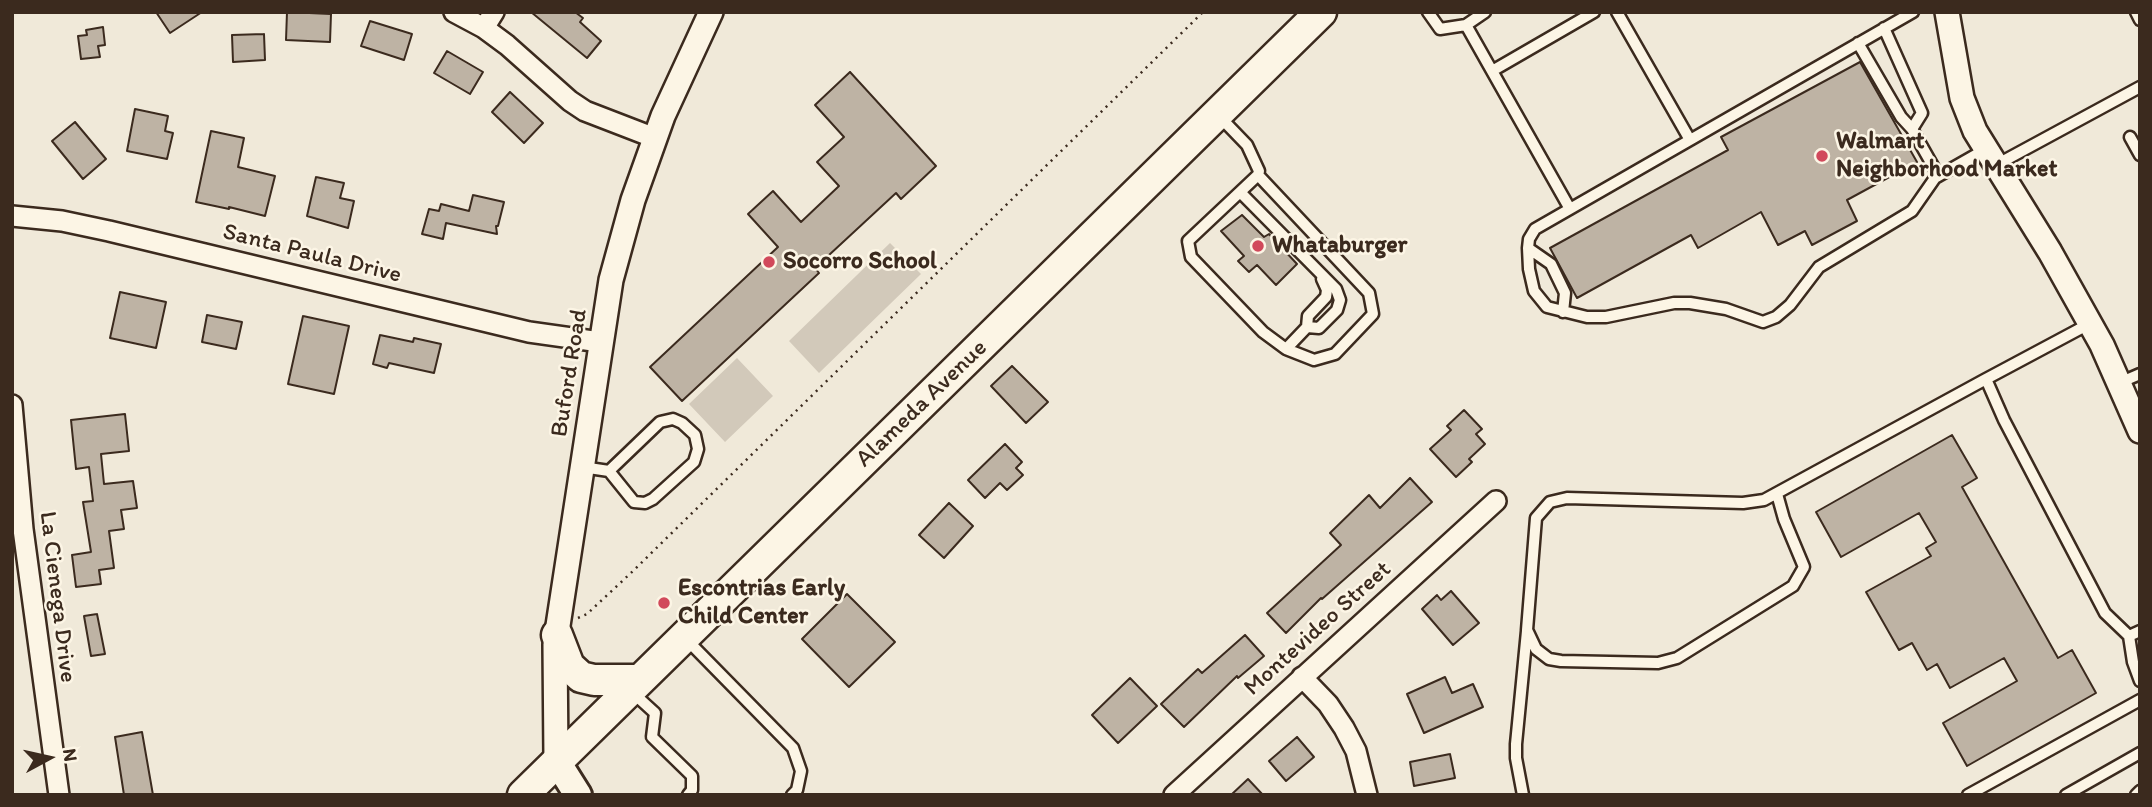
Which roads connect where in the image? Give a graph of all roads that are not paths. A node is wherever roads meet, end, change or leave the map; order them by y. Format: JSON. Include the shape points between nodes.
{"nodes":[{"id":1,"x":454,"y":12,"type":"edge"},
{"id":2,"x":711,"y":12,"type":"edge"},
{"id":3,"x":1321,"y":12,"type":"edge"},
{"id":4,"x":1428,"y":12,"type":"edge"},
{"id":5,"x":1463,"y":12,"type":"edge"},
{"id":6,"x":1485,"y":12,"type":"edge"},
{"id":7,"x":1594,"y":12,"type":"edge"},
{"id":8,"x":1617,"y":12,"type":"edge"},
{"id":9,"x":1913,"y":12,"type":"edge"},
{"id":10,"x":1947,"y":12,"type":"edge"},
{"id":11,"x":2136,"y":12,"type":"edge"},
{"id":12,"x":489,"y":20,"type":"edge"},
{"id":13,"x":2140,"y":20,"type":"edge"},
{"id":14,"x":1469,"y":23,"type":"junction"},
{"id":15,"x":1885,"y":28,"type":"junction"},
{"id":16,"x":1857,"y":43,"type":"junction"},
{"id":17,"x":1492,"y":71,"type":"junction"},
{"id":18,"x":2140,"y":87,"type":"edge"},
{"id":19,"x":1218,"y":114,"type":"junction"},
{"id":20,"x":1912,"y":128,"type":"junction"},
{"id":21,"x":2130,"y":136,"type":"dead end"},
{"id":22,"x":655,"y":138,"type":"junction"},
{"id":23,"x":1690,"y":139,"type":"junction"},
{"id":24,"x":2140,"y":155,"type":"edge"},
{"id":25,"x":1991,"y":157,"type":"junction"},
{"id":26,"x":1258,"y":175,"type":"junction"},
{"id":27,"x":1938,"y":175,"type":"junction"},
{"id":28,"x":1240,"y":192,"type":"junction"},
{"id":29,"x":1570,"y":209,"type":"junction"},
{"id":30,"x":12,"y":216,"type":"edge"},
{"id":31,"x":1528,"y":248,"type":"junction"},
{"id":32,"x":1319,"y":274,"type":"junction"},
{"id":33,"x":1563,"y":312,"type":"junction"},
{"id":34,"x":2090,"y":324,"type":"junction"},
{"id":35,"x":1307,"y":327,"type":"junction"},
{"id":36,"x":600,"y":342,"type":"junction"},
{"id":37,"x":1286,"y":349,"type":"junction"},
{"id":38,"x":2140,"y":374,"type":"edge"},
{"id":39,"x":1986,"y":379,"type":"junction"},
{"id":40,"x":2118,"y":383,"type":"junction"},
{"id":41,"x":12,"y":405,"type":"edge"},
{"id":42,"x":2140,"y":431,"type":"edge"},
{"id":43,"x":582,"y":467,"type":"junction"},
{"id":44,"x":609,"y":471,"type":"junction"},
{"id":45,"x":1777,"y":494,"type":"junction"},
{"id":46,"x":1496,"y":501,"type":"dead end"},
{"id":47,"x":1527,"y":630,"type":"junction"},
{"id":48,"x":557,"y":631,"type":"junction"},
{"id":49,"x":2140,"y":631,"type":"edge"},
{"id":50,"x":2129,"y":636,"type":"junction"},
{"id":51,"x":684,"y":637,"type":"junction"},
{"id":52,"x":1302,"y":677,"type":"junction"},
{"id":53,"x":2140,"y":681,"type":"edge"},
{"id":54,"x":634,"y":685,"type":"junction"},
{"id":55,"x":2140,"y":700,"type":"edge"},
{"id":56,"x":2140,"y":753,"type":"edge"},
{"id":57,"x":556,"y":760,"type":"junction"},
{"id":58,"x":59,"y":795,"type":"edge"},
{"id":59,"x":523,"y":795,"type":"edge"},
{"id":60,"x":548,"y":795,"type":"edge"},
{"id":61,"x":578,"y":795,"type":"edge"},
{"id":62,"x":688,"y":795,"type":"edge"},
{"id":63,"x":792,"y":795,"type":"edge"},
{"id":64,"x":1174,"y":795,"type":"edge"},
{"id":65,"x":1367,"y":795,"type":"edge"},
{"id":66,"x":1523,"y":795,"type":"edge"},
{"id":67,"x":1968,"y":795,"type":"edge"},
{"id":68,"x":2066,"y":795,"type":"edge"}],
"edges":[{"from":1,"to":12,"type":"street"},
{"from":2,"to":22,"type":"street","name":"Buford Road"},
{"from":3,"to":19,"type":"main road","name":"Alameda Avenue"},
{"from":4,"to":14,"type":"lane","via":[[1440,29]]},
{"from":5,"to":14,"type":"lane"},
{"from":6,"to":14,"type":"lane"},
{"from":7,"to":17,"type":"lane"},
{"from":8,"to":23,"type":"lane"},
{"from":9,"to":15,"type":"lane"},
{"from":10,"to":25,"type":"street","via":[[1962,98]]},
{"from":11,"to":13,"type":"lane"},
{"from":12,"to":22,"type":"street","via":[[570,101]]},
{"from":14,"to":17,"type":"lane"},
{"from":15,"to":16,"type":"lane"},
{"from":15,"to":20,"type":"lane","via":[[1922,113]]},
{"from":16,"to":20,"type":"lane"},
{"from":16,"to":23,"type":"lane"},
{"from":17,"to":29,"type":"lane"},
{"from":18,"to":25,"type":"lane"},
{"from":19,"to":26,"type":"lane","via":[[1247,145]]},
{"from":19,"to":51,"type":"main road","name":"Alameda Avenue"},
{"from":20,"to":27,"type":"lane"},
{"from":21,"to":24,"type":"lane"},
{"from":22,"to":36,"type":"street","name":"Buford Road","via":[[622,235]]},
{"from":23,"to":29,"type":"lane"},
{"from":25,"to":27,"type":"lane"},
{"from":25,"to":34,"type":"street"},
{"from":26,"to":28,"type":"lane"},
{"from":26,"to":37,"type":"lane","via":[[1369,293],[1373,314],[1335,354],[1314,360]]},
{"from":27,"to":33,"type":"lane","via":[[1912,211],[1819,267],[1790,305],[1763,322],[1690,303],[1606,317]]},
{"from":28,"to":32,"type":"lane"},
{"from":28,"to":37,"type":"lane","via":[[1188,241],[1191,257],[1263,332]]},
{"from":29,"to":31,"type":"lane","via":[[1535,229]]},
{"from":30,"to":36,"type":"street","name":"Santa Paula Drive","via":[[109,230],[529,332]]},
{"from":31,"to":33,"type":"lane","via":[[1551,264],[1565,293]]},
{"from":31,"to":33,"type":"lane","via":[[1534,291],[1547,307]]},
{"from":32,"to":35,"type":"lane","via":[[1326,297],[1308,316]]},
{"from":32,"to":35,"type":"lane","via":[[1336,289],[1340,300],[1337,310],[1319,328]]},
{"from":34,"to":39,"type":"lane"},
{"from":34,"to":40,"type":"street"},
{"from":35,"to":37,"type":"lane"},
{"from":36,"to":43,"type":"street","name":"Buford Road"},
{"from":38,"to":40,"type":"lane"},
{"from":39,"to":45,"type":"lane"},
{"from":39,"to":50,"type":"lane","via":[[2105,613]]},
{"from":40,"to":42,"type":"street"},
{"from":41,"to":58,"type":"street","name":"La Cienega Drive","via":[[23,529]]},
{"from":43,"to":44,"type":"lane"},
{"from":43,"to":48,"type":"street","name":"Buford Road"},
{"from":44,"to":44,"type":"lane","via":[[634,502],[645,503],[694,462],[698,449],[695,435],[673,419],[660,422]]},
{"from":45,"to":47,"type":"lane","via":[[1744,503],[1567,498],[1550,502],[1536,518]]},
{"from":45,"to":47,"type":"lane","via":[[1804,567],[1793,586],[1677,657],[1658,663],[1549,659],[1535,649]]},
{"from":46,"to":52,"type":"street","name":"Montevideo Street"},
{"from":47,"to":66,"type":"lane","via":[[1516,744]]},
{"from":48,"to":54,"type":"main road","via":[[569,666],[581,677]]},
{"from":48,"to":57,"type":"street","name":"Buford Road"},
{"from":49,"to":50,"type":"lane"},
{"from":50,"to":53,"type":"lane"},
{"from":51,"to":54,"type":"main road","name":"Alameda Avenue"},
{"from":51,"to":63,"type":"lane","via":[[793,748],[802,771]]},
{"from":52,"to":64,"type":"street","name":"Montevideo Street"},
{"from":52,"to":65,"type":"street","via":[[1344,727],[1356,751]]},
{"from":54,"to":57,"type":"main road","name":"Alameda Avenue"},
{"from":54,"to":62,"type":"lane","via":[[655,713],[652,737],[692,776]]},
{"from":55,"to":67,"type":"lane"},
{"from":56,"to":68,"type":"lane"},
{"from":57,"to":59,"type":"main road","name":"Alameda Avenue"},
{"from":57,"to":60,"type":"main road"},
{"from":57,"to":61,"type":"main road"}]}
